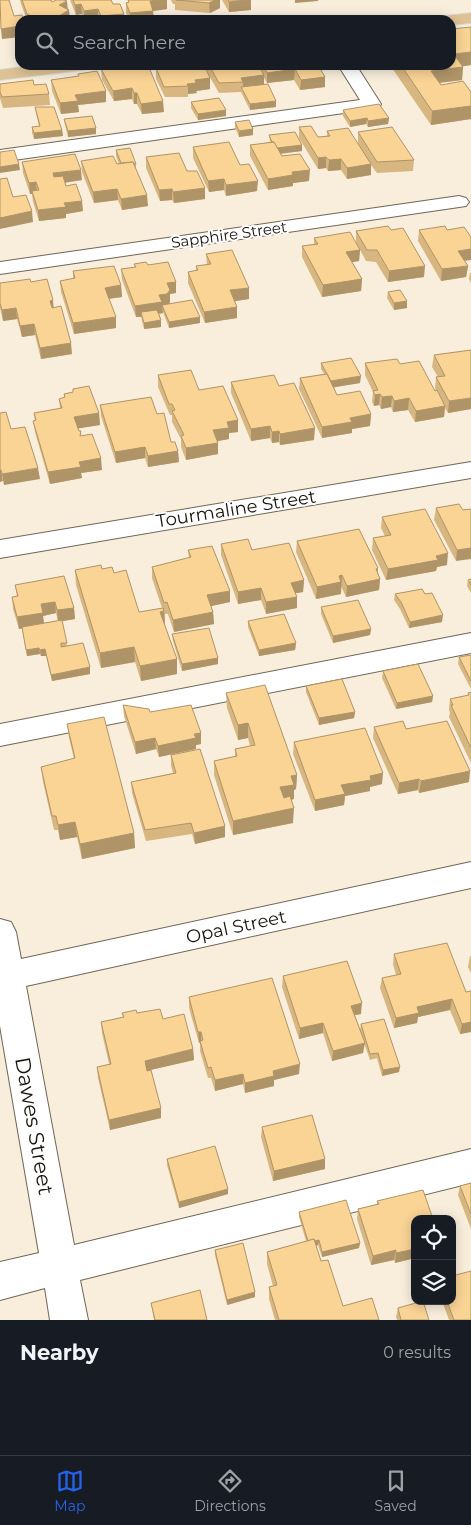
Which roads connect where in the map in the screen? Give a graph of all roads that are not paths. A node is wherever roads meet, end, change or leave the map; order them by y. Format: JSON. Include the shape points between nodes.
{"nodes":[{"id":1,"x":471,"y":18,"type":"edge"},
{"id":2,"x":456,"y":20,"type":"edge"},
{"id":3,"x":41,"y":70,"type":"edge"},
{"id":4,"x":350,"y":70,"type":"edge"},
{"id":5,"x":0,"y":75,"type":"edge"},
{"id":6,"x":0,"y":156,"type":"edge"},
{"id":7,"x":459,"y":202,"type":"dead end"},
{"id":8,"x":0,"y":268,"type":"edge"},
{"id":9,"x":471,"y":470,"type":"edge"},
{"id":10,"x":0,"y":548,"type":"edge"},
{"id":11,"x":471,"y":643,"type":"edge"},
{"id":12,"x":0,"y":735,"type":"edge"},
{"id":13,"x":471,"y":875,"type":"edge"},
{"id":14,"x":0,"y":932,"type":"edge"},
{"id":15,"x":4,"y":977,"type":"edge"},
{"id":16,"x":471,"y":1166,"type":"edge"},
{"id":17,"x":59,"y":1266,"type":"junction"},
{"id":18,"x":0,"y":1281,"type":"edge"},
{"id":19,"x":69,"y":1320,"type":"edge"}],
"edges":[{"from":1,"to":2,"type":"main road"},
{"from":3,"to":5,"type":"main road"},
{"from":4,"to":6,"type":"street","via":[[372,104]]},
{"from":7,"to":8,"type":"street","name":"Sapphire Street"},
{"from":9,"to":10,"type":"street","name":"Tourmaline Street"},
{"from":11,"to":12,"type":"street"},
{"from":13,"to":15,"type":"street","name":"Opal Street"},
{"from":14,"to":15,"type":"street","name":"Dawes Street"},
{"from":15,"to":17,"type":"street","name":"Dawes Street"},
{"from":16,"to":17,"type":"street"},
{"from":17,"to":18,"type":"street"},
{"from":17,"to":19,"type":"street","name":"Dawes Street"}]}
